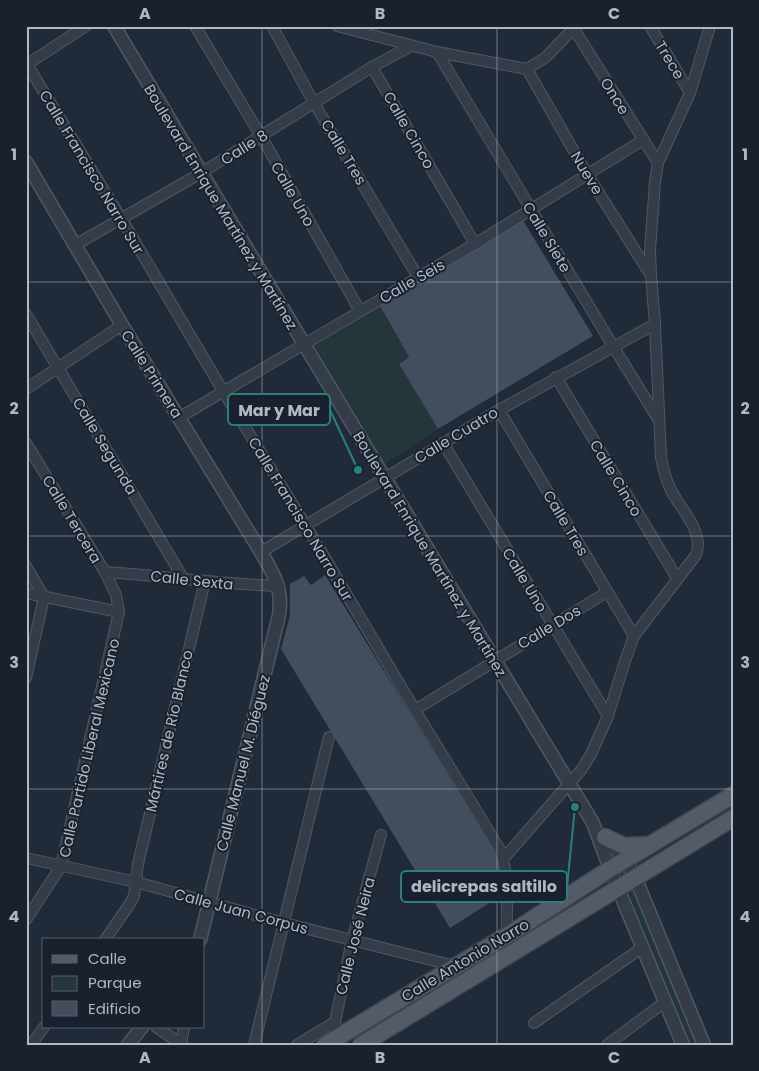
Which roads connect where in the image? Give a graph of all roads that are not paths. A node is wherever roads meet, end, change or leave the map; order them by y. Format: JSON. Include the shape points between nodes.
{"nodes":[{"id":1,"x":86,"y":26,"type":"edge"},
{"id":2,"x":114,"y":26,"type":"edge"},
{"id":3,"x":195,"y":26,"type":"edge"},
{"id":4,"x":272,"y":26,"type":"edge"},
{"id":5,"x":337,"y":26,"type":"edge"},
{"id":6,"x":650,"y":26,"type":"edge"},
{"id":7,"x":710,"y":26,"type":"edge"},
{"id":8,"x":575,"y":28,"type":"edge"},
{"id":9,"x":411,"y":46,"type":"junction"},
{"id":10,"x":437,"y":52,"type":"junction"},
{"id":11,"x":26,"y":64,"type":"edge"},
{"id":12,"x":372,"y":67,"type":"junction"},
{"id":13,"x":527,"y":69,"type":"junction"},
{"id":14,"x":690,"y":93,"type":"junction"},
{"id":15,"x":314,"y":102,"type":"junction"},
{"id":16,"x":261,"y":136,"type":"junction"},
{"id":17,"x":643,"y":140,"type":"junction"},
{"id":18,"x":26,"y":162,"type":"edge"},
{"id":19,"x":658,"y":163,"type":"junction"},
{"id":20,"x":201,"y":173,"type":"junction"},
{"id":21,"x":587,"y":174,"type":"junction"},
{"id":22,"x":531,"y":210,"type":"junction"},
{"id":23,"x":121,"y":218,"type":"junction"},
{"id":24,"x":475,"y":244,"type":"junction"},
{"id":25,"x":76,"y":245,"type":"junction"},
{"id":26,"x":651,"y":275,"type":"junction"},
{"id":27,"x":418,"y":277,"type":"junction"},
{"id":28,"x":360,"y":311,"type":"junction"},
{"id":29,"x":26,"y":314,"type":"edge"},
{"id":30,"x":655,"y":324,"type":"junction"},
{"id":31,"x":122,"y":326,"type":"junction"},
{"id":32,"x":304,"y":344,"type":"junction"},
{"id":33,"x":612,"y":346,"type":"junction"},
{"id":34,"x":59,"y":368,"type":"junction"},
{"id":35,"x":556,"y":377,"type":"junction"},
{"id":36,"x":26,"y":389,"type":"edge"},
{"id":37,"x":223,"y":392,"type":"junction"},
{"id":38,"x":500,"y":410,"type":"junction"},
{"id":39,"x":180,"y":417,"type":"junction"},
{"id":40,"x":659,"y":421,"type":"junction"},
{"id":41,"x":26,"y":443,"type":"edge"},
{"id":42,"x":444,"y":443,"type":"junction"},
{"id":43,"x":385,"y":478,"type":"junction"},
{"id":44,"x":306,"y":526,"type":"junction"},
{"id":45,"x":261,"y":552,"type":"junction"},
{"id":46,"x":26,"y":566,"type":"edge"},
{"id":47,"x":105,"y":572,"type":"junction"},
{"id":48,"x":183,"y":578,"type":"junction"},
{"id":49,"x":677,"y":578,"type":"junction"},
{"id":50,"x":204,"y":581,"type":"junction"},
{"id":51,"x":279,"y":586,"type":"junction"},
{"id":52,"x":607,"y":592,"type":"junction"},
{"id":53,"x":26,"y":593,"type":"edge"},
{"id":54,"x":116,"y":595,"type":"joint"},
{"id":55,"x":44,"y":598,"type":"junction"},
{"id":56,"x":119,"y":612,"type":"junction"},
{"id":57,"x":552,"y":626,"type":"junction"},
{"id":58,"x":634,"y":636,"type":"junction"},
{"id":59,"x":495,"y":660,"type":"junction"},
{"id":60,"x":26,"y":678,"type":"edge"},
{"id":61,"x":414,"y":710,"type":"junction"},
{"id":62,"x":608,"y":716,"type":"junction"},
{"id":63,"x":329,"y":737,"type":"dead end"},
{"id":64,"x":570,"y":783,"type":"junction"},
{"id":65,"x":733,"y":795,"type":"edge"},
{"id":66,"x":733,"y":818,"type":"edge"},
{"id":67,"x":593,"y":823,"type":"junction"},
{"id":68,"x":381,"y":835,"type":"dead end"},
{"id":69,"x":605,"y":837,"type":"junction"},
{"id":70,"x":652,"y":844,"type":"junction"},
{"id":71,"x":26,"y":858,"type":"edge"},
{"id":72,"x":504,"y":858,"type":"junction"},
{"id":73,"x":625,"y":861,"type":"junction"},
{"id":74,"x":61,"y":866,"type":"junction"},
{"id":75,"x":610,"y":869,"type":"junction"},
{"id":76,"x":635,"y":877,"type":"junction"},
{"id":77,"x":136,"y":882,"type":"junction"},
{"id":78,"x":618,"y":887,"type":"junction"},
{"id":79,"x":208,"y":903,"type":"junction"},
{"id":80,"x":26,"y":920,"type":"edge"},
{"id":81,"x":284,"y":923,"type":"junction"},
{"id":82,"x":507,"y":935,"type":"junction"},
{"id":83,"x":106,"y":938,"type":"edge"},
{"id":84,"x":200,"y":938,"type":"edge"},
{"id":85,"x":352,"y":940,"type":"junction"},
{"id":86,"x":643,"y":947,"type":"junction"},
{"id":87,"x":455,"y":966,"type":"junction"},
{"id":88,"x":666,"y":1001,"type":"junction"},
{"id":89,"x":534,"y":1024,"type":"dead end"},
{"id":90,"x":43,"y":1028,"type":"edge"},
{"id":91,"x":141,"y":1028,"type":"edge"},
{"id":92,"x":157,"y":1028,"type":"edge"},
{"id":93,"x":184,"y":1028,"type":"edge"},
{"id":94,"x":332,"y":1035,"type":"edge"},
{"id":95,"x":31,"y":1045,"type":"edge"},
{"id":96,"x":128,"y":1045,"type":"edge"},
{"id":97,"x":182,"y":1045,"type":"edge"},
{"id":98,"x":254,"y":1045,"type":"edge"},
{"id":99,"x":297,"y":1045,"type":"edge"},
{"id":100,"x":361,"y":1045,"type":"edge"},
{"id":101,"x":607,"y":1045,"type":"edge"},
{"id":102,"x":683,"y":1045,"type":"edge"},
{"id":103,"x":704,"y":1045,"type":"edge"}],
"edges":[{"from":1,"to":11,"type":"street"},
{"from":2,"to":20,"type":"street","name":"Boulevard Enrique Martínez y Martínez"},
{"from":3,"to":16,"type":"street","name":"Calle Uno"},
{"from":4,"to":15,"type":"street","name":"Calle Tres"},
{"from":5,"to":9,"type":"street"},
{"from":6,"to":14,"type":"street","name":"Trece"},
{"from":7,"to":14,"type":"street"},
{"from":8,"to":13,"type":"street","via":[[546,57]]},
{"from":8,"to":17,"type":"street","name":"Once"},
{"from":9,"to":10,"type":"street"},
{"from":9,"to":12,"type":"street","name":"Calle 8"},
{"from":10,"to":13,"type":"street"},
{"from":10,"to":22,"type":"street","name":"Calle Siete"},
{"from":11,"to":23,"type":"street","name":"Calle Francisco Narro Sur"},
{"from":12,"to":15,"type":"street","name":"Calle 8"},
{"from":12,"to":24,"type":"street","name":"Calle Cinco"},
{"from":13,"to":21,"type":"street","name":"Nueve"},
{"from":14,"to":19,"type":"street"},
{"from":15,"to":16,"type":"street","name":"Calle 8"},
{"from":15,"to":27,"type":"street","name":"Calle Tres"},
{"from":16,"to":20,"type":"street","name":"Calle 8"},
{"from":16,"to":28,"type":"street","name":"Calle Uno"},
{"from":17,"to":19,"type":"street","name":"Once"},
{"from":17,"to":21,"type":"street","name":"Calle Seis"},
{"from":18,"to":25,"type":"street","name":"Calle Primera"},
{"from":19,"to":26,"type":"street","via":[[650,250]]},
{"from":20,"to":23,"type":"street","name":"Calle 8"},
{"from":20,"to":32,"type":"street","name":"Boulevard Enrique Martínez y Martínez"},
{"from":21,"to":22,"type":"street","name":"Calle Seis"},
{"from":21,"to":26,"type":"street","name":"Nueve"},
{"from":22,"to":24,"type":"street","name":"Calle Seis"},
{"from":22,"to":33,"type":"street","name":"Calle Siete"},
{"from":23,"to":25,"type":"street","name":"Calle 8"},
{"from":23,"to":37,"type":"street","name":"Calle Francisco Narro Sur"},
{"from":24,"to":27,"type":"street","name":"Calle Seis"},
{"from":25,"to":31,"type":"street","name":"Calle Primera"},
{"from":26,"to":30,"type":"street"},
{"from":27,"to":28,"type":"street","name":"Calle Seis"},
{"from":28,"to":32,"type":"street","name":"Calle Seis"},
{"from":29,"to":34,"type":"street","name":"Calle Segunda"},
{"from":30,"to":33,"type":"street","name":"Calle Cuatro"},
{"from":30,"to":40,"type":"street"},
{"from":31,"to":34,"type":"street"},
{"from":31,"to":39,"type":"street","name":"Calle Primera"},
{"from":32,"to":37,"type":"street","name":"Calle Seis"},
{"from":32,"to":43,"type":"street","name":"Boulevard Enrique Martínez y Martínez"},
{"from":33,"to":35,"type":"street","name":"Calle Cuatro"},
{"from":33,"to":40,"type":"street","name":"Calle Siete"},
{"from":34,"to":36,"type":"street"},
{"from":34,"to":48,"type":"street","name":"Calle Segunda"},
{"from":35,"to":38,"type":"street","name":"Calle Cuatro"},
{"from":35,"to":49,"type":"street","name":"Calle Cinco"},
{"from":37,"to":39,"type":"street","name":"Calle Seis"},
{"from":37,"to":44,"type":"street","name":"Calle Francisco Narro Sur"},
{"from":38,"to":42,"type":"street","name":"Calle Cuatro"},
{"from":38,"to":52,"type":"street","name":"Calle Tres"},
{"from":39,"to":45,"type":"street","name":"Calle Primera"},
{"from":40,"to":49,"type":"street","via":[[664,474],[698,541],[696,555]]},
{"from":41,"to":47,"type":"street","name":"Calle Tercera"},
{"from":42,"to":43,"type":"street","name":"Calle Cuatro"},
{"from":42,"to":57,"type":"street","name":"Calle Uno"},
{"from":43,"to":44,"type":"street","name":"Calle Cuatro"},
{"from":43,"to":59,"type":"street","name":"Boulevard Enrique Martínez y Martínez"},
{"from":44,"to":45,"type":"street","name":"Calle Cuatro"},
{"from":44,"to":61,"type":"street","name":"Calle Francisco Narro Sur"},
{"from":45,"to":51,"type":"street","name":"Calle Primera"},
{"from":46,"to":55,"type":"street"},
{"from":47,"to":48,"type":"street","name":"Calle Sexta"},
{"from":47,"to":54,"type":"street","name":"Calle Tercera"},
{"from":48,"to":50,"type":"street","name":"Calle Sexta"},
{"from":49,"to":58,"type":"street"},
{"from":50,"to":51,"type":"street","name":"Calle Sexta"},
{"from":50,"to":77,"type":"street","name":"Mártires de Río Blanco"},
{"from":51,"to":79,"type":"street","name":"Calle Manuel M. Diéguez","via":[[280,615]]},
{"from":52,"to":57,"type":"street","name":"Calle Dos"},
{"from":52,"to":58,"type":"street","name":"Calle Tres"},
{"from":53,"to":55,"type":"street"},
{"from":54,"to":56,"type":"street","name":"Calle Partido Liberal Mexicano"},
{"from":55,"to":56,"type":"street"},
{"from":55,"to":60,"type":"street"},
{"from":56,"to":74,"type":"street","name":"Calle Partido Liberal Mexicano"},
{"from":57,"to":59,"type":"street","name":"Calle Dos"},
{"from":57,"to":62,"type":"street","name":"Calle Uno"},
{"from":58,"to":62,"type":"street"},
{"from":59,"to":61,"type":"street","name":"Calle Dos"},
{"from":59,"to":64,"type":"street","name":"Boulevard Enrique Martínez y Martínez"},
{"from":61,"to":72,"type":"street","name":"Calle Francisco Narro Sur"},
{"from":62,"to":64,"type":"street","via":[[591,754]]},
{"from":63,"to":81,"type":"street"},
{"from":64,"to":67,"type":"street","name":"Boulevard Enrique Martínez y Martínez"},
{"from":64,"to":72,"type":"street"},
{"from":65,"to":70,"type":"main road","name":"Calle Antonio Narro"},
{"from":66,"to":76,"type":"main road","name":"Calle Antonio Narro"},
{"from":67,"to":69,"type":"street","name":"Boulevard Enrique Martínez y Martínez"},
{"from":67,"to":75,"type":"street","name":"Boulevard Enrique Martínez y Martínez"},
{"from":68,"to":85,"type":"street","name":"Calle José Neira"},
{"from":69,"to":70,"type":"main road","via":[[624,846]]},
{"from":69,"to":73,"type":"street","name":"Boulevard Enrique Martínez y Martínez"},
{"from":70,"to":73,"type":"main road","name":"Calle Antonio Narro"},
{"from":71,"to":74,"type":"street","name":"Calle Juan Corpus"},
{"from":72,"to":82,"type":"street","name":"Calle Francisco Narro Sur"},
{"from":73,"to":75,"type":"main road","name":"Calle Antonio Narro"},
{"from":73,"to":76,"type":"street","name":"Boulevard Enrique Martínez y Martínez"},
{"from":74,"to":77,"type":"street","name":"Calle Juan Corpus"},
{"from":74,"to":80,"type":"street","name":"Calle Partido Liberal Mexicano"},
{"from":75,"to":78,"type":"street","name":"Boulevard Enrique Martínez y Martínez"},
{"from":75,"to":82,"type":"main road","name":"Calle Antonio Narro"},
{"from":76,"to":78,"type":"main road","name":"Calle Antonio Narro"},
{"from":76,"to":103,"type":"street","name":"Boulevard Enrique Martínez y Martínez"},
{"from":77,"to":79,"type":"street","name":"Calle Juan Corpus"},
{"from":77,"to":83,"type":"street","name":"Mártires de Río Blanco","via":[[130,905]]},
{"from":78,"to":86,"type":"street","name":"Boulevard Enrique Martínez y Martínez"},
{"from":78,"to":100,"type":"main road","name":"Calle Antonio Narro"},
{"from":79,"to":81,"type":"street","name":"Calle Juan Corpus"},
{"from":79,"to":84,"type":"street","name":"Calle Manuel M. Diéguez"},
{"from":81,"to":85,"type":"street","name":"Calle Juan Corpus"},
{"from":81,"to":98,"type":"street"},
{"from":82,"to":87,"type":"main road","name":"Calle Antonio Narro"},
{"from":85,"to":87,"type":"street","name":"Calle Juan Corpus"},
{"from":85,"to":94,"type":"street","name":"Calle José Neira"},
{"from":86,"to":88,"type":"street","name":"Boulevard Enrique Martínez y Martínez"},
{"from":86,"to":89,"type":"street"},
{"from":87,"to":94,"type":"main road","name":"Calle Antonio Narro"},
{"from":88,"to":101,"type":"street"},
{"from":88,"to":102,"type":"street","name":"Boulevard Enrique Martínez y Martínez"},
{"from":90,"to":95,"type":"street"},
{"from":91,"to":96,"type":"street"},
{"from":92,"to":97,"type":"street"},
{"from":93,"to":97,"type":"street"},
{"from":94,"to":99,"type":"street"}]}
